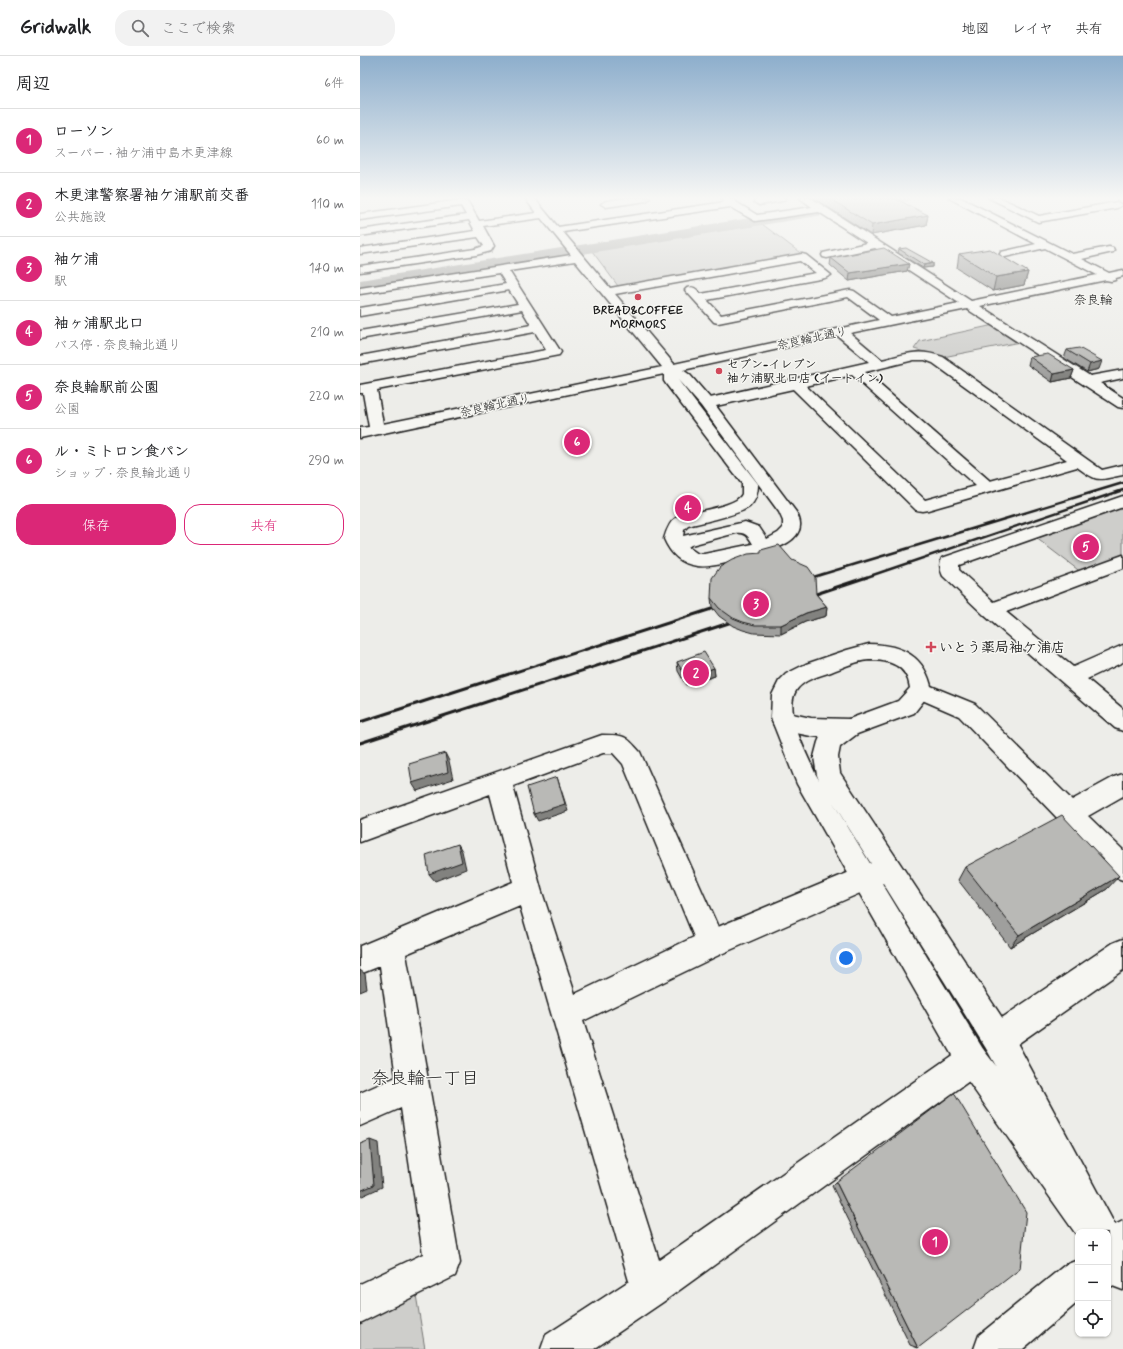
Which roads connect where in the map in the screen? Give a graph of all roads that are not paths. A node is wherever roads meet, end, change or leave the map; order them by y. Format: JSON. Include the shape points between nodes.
{"nodes":[{"id":1,"x":431,"y":258,"type":"edge"},
{"id":2,"x":568,"y":258,"type":"edge"},
{"id":3,"x":578,"y":258,"type":"edge"},
{"id":4,"x":795,"y":258,"type":"edge"},
{"id":5,"x":804,"y":258,"type":"edge"},
{"id":6,"x":896,"y":258,"type":"edge"},
{"id":7,"x":1070,"y":258,"type":"edge"},
{"id":8,"x":502,"y":268,"type":"junction"},
{"id":9,"x":360,"y":270,"type":"edge"},
{"id":10,"x":1123,"y":273,"type":"edge"},
{"id":11,"x":1107,"y":276,"type":"junction"},
{"id":12,"x":680,"y":279,"type":"junction"},
{"id":13,"x":1123,"y":284,"type":"edge"},
{"id":14,"x":513,"y":286,"type":"junction"},
{"id":15,"x":360,"y":291,"type":"edge"},
{"id":16,"x":606,"y":292,"type":"junction"},
{"id":17,"x":698,"y":298,"type":"junction"},
{"id":18,"x":971,"y":305,"type":"junction"},
{"id":19,"x":525,"y":306,"type":"junction"},
{"id":20,"x":360,"y":312,"type":"edge"},
{"id":21,"x":890,"y":322,"type":"junction"},
{"id":22,"x":539,"y":327,"type":"junction"},
{"id":23,"x":841,"y":332,"type":"junction"},
{"id":24,"x":360,"y":335,"type":"edge"},
{"id":25,"x":360,"y":344,"type":"edge"},
{"id":26,"x":362,"y":360,"type":"edge"},
{"id":27,"x":879,"y":364,"type":"junction"},
{"id":28,"x":671,"y":369,"type":"junction"},
{"id":29,"x":855,"y":370,"type":"junction"},
{"id":30,"x":1123,"y":374,"type":"edge"},
{"id":31,"x":1087,"y":381,"type":"junction"},
{"id":32,"x":796,"y":384,"type":"junction"},
{"id":33,"x":364,"y":388,"type":"edge"},
{"id":34,"x":706,"y":404,"type":"junction"},
{"id":35,"x":1123,"y":404,"type":"edge"},
{"id":36,"x":377,"y":429,"type":"junction"},
{"id":37,"x":360,"y":433,"type":"edge"},
{"id":38,"x":1080,"y":461,"type":"junction"},
{"id":39,"x":1123,"y":470,"type":"edge"},
{"id":40,"x":987,"y":487,"type":"junction"},
{"id":41,"x":1123,"y":501,"type":"edge"},
{"id":42,"x":742,"y":503,"type":"junction"},
{"id":43,"x":784,"y":506,"type":"junction"},
{"id":44,"x":763,"y":546,"type":"junction"},
{"id":45,"x":676,"y":547,"type":"junction"},
{"id":46,"x":1123,"y":561,"type":"edge"},
{"id":47,"x":991,"y":610,"type":"junction"},
{"id":48,"x":1123,"y":653,"type":"edge"},
{"id":49,"x":1071,"y":677,"type":"junction"},
{"id":50,"x":920,"y":690,"type":"junction"},
{"id":51,"x":783,"y":721,"type":"junction"},
{"id":52,"x":1123,"y":722,"type":"edge"},
{"id":53,"x":849,"y":728,"type":"junction"},
{"id":54,"x":499,"y":781,"type":"junction"},
{"id":55,"x":1123,"y":784,"type":"edge"},
{"id":56,"x":1070,"y":814,"type":"junction"},
{"id":57,"x":360,"y":832,"type":"edge"},
{"id":58,"x":1123,"y":868,"type":"edge"},
{"id":59,"x":877,"y":873,"type":"junction"},
{"id":60,"x":528,"y":888,"type":"junction"},
{"id":61,"x":711,"y":944,"type":"junction"},
{"id":62,"x":391,"y":948,"type":"junction"},
{"id":63,"x":1123,"y":953,"type":"edge"},
{"id":64,"x":360,"y":960,"type":"edge"},
{"id":65,"x":567,"y":1013,"type":"junction"},
{"id":66,"x":998,"y":1039,"type":"junction"},
{"id":67,"x":972,"y":1060,"type":"junction"},
{"id":68,"x":412,"y":1086,"type":"junction"},
{"id":69,"x":360,"y":1110,"type":"edge"},
{"id":70,"x":1096,"y":1229,"type":"edge"},
{"id":71,"x":1099,"y":1229,"type":"edge"},
{"id":72,"x":1075,"y":1281,"type":"edge"},
{"id":73,"x":650,"y":1289,"type":"junction"},
{"id":74,"x":360,"y":1304,"type":"edge"},
{"id":75,"x":560,"y":1349,"type":"edge"},
{"id":76,"x":993,"y":1349,"type":"edge"}],
"edges":[{"from":1,"to":9,"type":"street"},
{"from":2,"to":8,"type":"street"},
{"from":3,"to":16,"type":"street"},
{"from":4,"to":12,"type":"street"},
{"from":5,"to":17,"type":"street","via":[[825,275]]},
{"from":6,"to":18,"type":"street"},
{"from":7,"to":11,"type":"street"},
{"from":8,"to":14,"type":"street"},
{"from":8,"to":15,"type":"street"},
{"from":10,"to":11,"type":"street","name":"奈良輪北通り"},
{"from":11,"to":13,"type":"street"},
{"from":11,"to":18,"type":"street","name":"奈良輪北通り"},
{"from":12,"to":16,"type":"street"},
{"from":12,"to":17,"type":"street"},
{"from":14,"to":19,"type":"street"},
{"from":14,"to":20,"type":"street"},
{"from":16,"to":28,"type":"street"},
{"from":17,"to":21,"type":"street","via":[[718,319],[850,294]]},
{"from":18,"to":21,"type":"street","name":"奈良輪北通り"},
{"from":18,"to":31,"type":"street"},
{"from":19,"to":22,"type":"street"},
{"from":19,"to":24,"type":"street"},
{"from":21,"to":23,"type":"street","name":"奈良輪北通り"},
{"from":22,"to":26,"type":"street"},
{"from":22,"to":33,"type":"street","via":[[554,352]]},
{"from":23,"to":27,"type":"street"},
{"from":23,"to":28,"type":"street","name":"奈良輪北通り"},
{"from":25,"to":26,"type":"street"},
{"from":27,"to":29,"type":"street"},
{"from":27,"to":38,"type":"street","via":[[914,356],[927,356],[938,360]]},
{"from":28,"to":34,"type":"street","via":[[685,378]]},
{"from":28,"to":36,"type":"street","name":"奈良輪北通り"},
{"from":28,"to":42,"type":"street","via":[[671,381],[750,484],[750,494]]},
{"from":29,"to":32,"type":"street"},
{"from":29,"to":40,"type":"street"},
{"from":30,"to":31,"type":"street"},
{"from":31,"to":35,"type":"street"},
{"from":32,"to":34,"type":"street"},
{"from":32,"to":40,"type":"street","via":[[922,506]]},
{"from":33,"to":36,"type":"street"},
{"from":34,"to":43,"type":"street"},
{"from":36,"to":37,"type":"street","name":"奈良輪北通り"},
{"from":38,"to":39,"type":"street","via":[[1098,475]]},
{"from":38,"to":40,"type":"street"},
{"from":41,"to":47,"type":"street","via":[[949,562],[950,572]]},
{"from":42,"to":43,"type":"street"},
{"from":42,"to":45,"type":"street","via":[[682,522],[673,538]]},
{"from":43,"to":44,"type":"street","via":[[791,516],[791,530],[784,538]]},
{"from":44,"to":45,"type":"street","via":[[698,560]]},
{"from":44,"to":45,"type":"street","via":[[753,531],[745,527],[685,541]]},
{"from":46,"to":47,"type":"street"},
{"from":47,"to":49,"type":"street"},
{"from":48,"to":49,"type":"street"},
{"from":49,"to":52,"type":"street"},
{"from":50,"to":51,"type":"street","via":[[918,675],[909,663],[893,655],[863,653],[803,673],[789,684],[783,695]]},
{"from":50,"to":53,"type":"street","via":[[906,707]]},
{"from":50,"to":56,"type":"street","via":[[967,710]]},
{"from":51,"to":53,"type":"street","via":[[811,727]]},
{"from":51,"to":59,"type":"street","via":[[805,778]]},
{"from":53,"to":59,"type":"street","via":[[829,742],[826,758],[829,775]]},
{"from":54,"to":57,"type":"street"},
{"from":54,"to":60,"type":"street"},
{"from":54,"to":61,"type":"street","via":[[602,744],[619,744],[632,759]]},
{"from":55,"to":56,"type":"street"},
{"from":56,"to":58,"type":"street"},
{"from":59,"to":61,"type":"street"},
{"from":59,"to":66,"type":"street"},
{"from":59,"to":67,"type":"street"},
{"from":60,"to":62,"type":"street"},
{"from":60,"to":65,"type":"street"},
{"from":61,"to":65,"type":"street"},
{"from":62,"to":64,"type":"street"},
{"from":62,"to":68,"type":"street"},
{"from":63,"to":66,"type":"street"},
{"from":65,"to":73,"type":"street"},
{"from":66,"to":71,"type":"street"},
{"from":67,"to":70,"type":"street"},
{"from":67,"to":73,"type":"street"},
{"from":68,"to":69,"type":"street"},
{"from":68,"to":74,"type":"street","via":[[442,1264]]},
{"from":72,"to":76,"type":"street"},
{"from":73,"to":75,"type":"street"}]}
